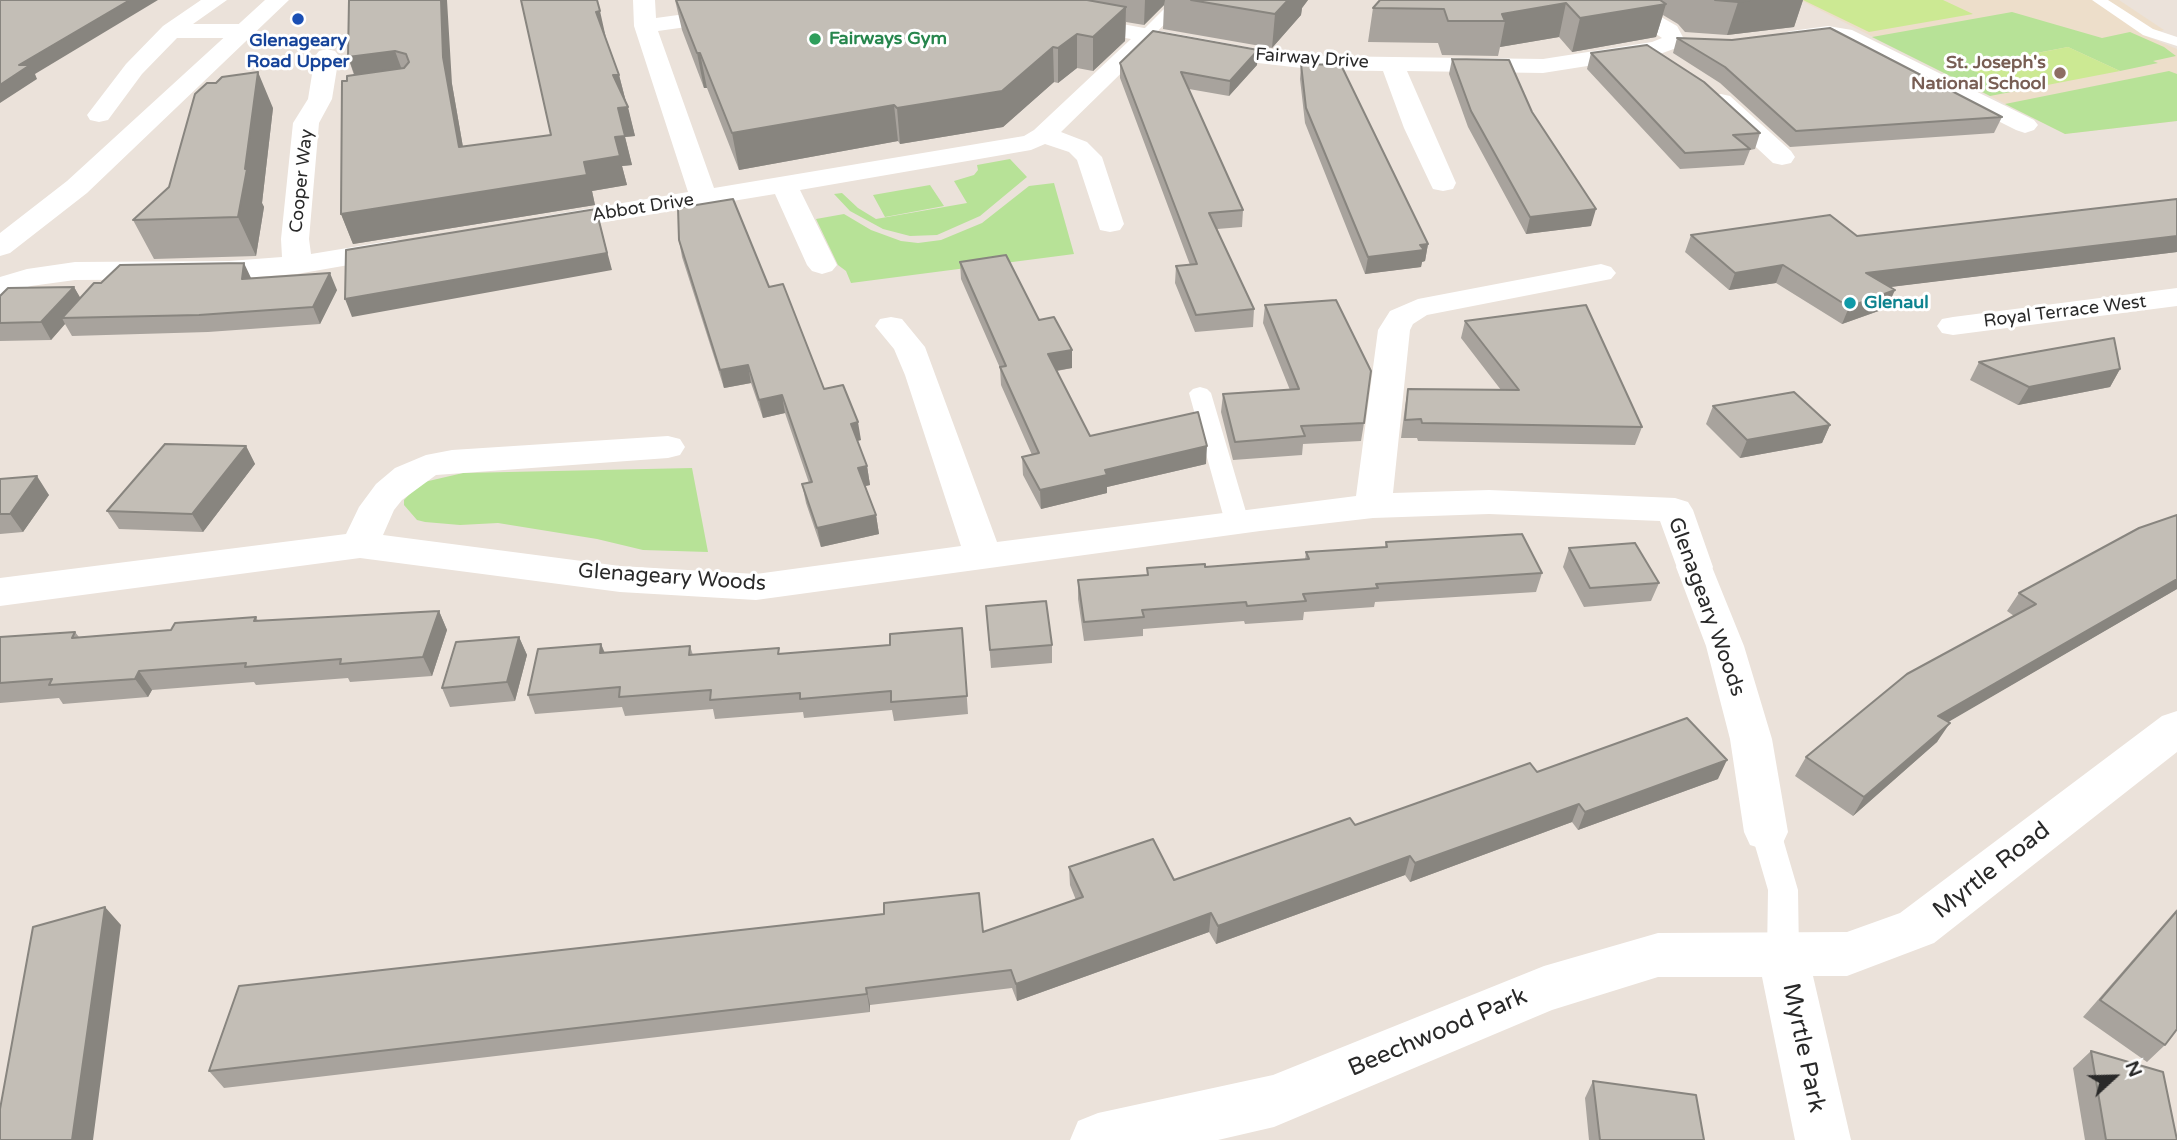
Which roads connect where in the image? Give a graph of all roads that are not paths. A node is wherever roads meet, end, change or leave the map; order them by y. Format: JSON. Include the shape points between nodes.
{"nodes":[{"id":1,"x":216,"y":0,"type":"edge"},
{"id":2,"x":278,"y":0,"type":"edge"},
{"id":3,"x":836,"y":0,"type":"edge"},
{"id":4,"x":986,"y":0,"type":"edge"},
{"id":5,"x":1181,"y":0,"type":"edge"},
{"id":6,"x":1616,"y":0,"type":"edge"},
{"id":7,"x":2099,"y":0,"type":"edge"},
{"id":8,"x":645,"y":13,"type":"edge"},
{"id":9,"x":171,"y":31,"type":"junction"},
{"id":10,"x":243,"y":32,"type":"junction"},
{"id":11,"x":1145,"y":36,"type":"junction"},
{"id":12,"x":1673,"y":38,"type":"junction"},
{"id":13,"x":1769,"y":41,"type":"edge"},
{"id":14,"x":1700,"y":42,"type":"edge"},
{"id":15,"x":2177,"y":42,"type":"edge"},
{"id":16,"x":1648,"y":50,"type":"junction"},
{"id":17,"x":327,"y":56,"type":"dead end"},
{"id":18,"x":1392,"y":64,"type":"junction"},
{"id":19,"x":99,"y":115,"type":"dead end"},
{"id":20,"x":2025,"y":125,"type":"dead end"},
{"id":21,"x":1042,"y":135,"type":"junction"},
{"id":22,"x":1782,"y":157,"type":"dead end"},
{"id":23,"x":1443,"y":183,"type":"dead end"},
{"id":24,"x":784,"y":184,"type":"junction"},
{"id":25,"x":704,"y":198,"type":"junction"},
{"id":26,"x":1110,"y":224,"type":"dead end"},
{"id":27,"x":525,"y":228,"type":"edge"},
{"id":28,"x":418,"y":246,"type":"edge"},
{"id":29,"x":0,"y":247,"type":"edge"},
{"id":30,"x":297,"y":265,"type":"junction"},
{"id":31,"x":822,"y":265,"type":"dead end"},
{"id":32,"x":1601,"y":272,"type":"dead end"},
{"id":33,"x":0,"y":286,"type":"edge"},
{"id":34,"x":2177,"y":297,"type":"edge"},
{"id":35,"x":891,"y":326,"type":"dead end"},
{"id":36,"x":1953,"y":326,"type":"dead end"},
{"id":37,"x":1200,"y":393,"type":"dead end"},
{"id":38,"x":668,"y":447,"type":"dead end"},
{"id":39,"x":1373,"y":506,"type":"junction"},
{"id":40,"x":1237,"y":522,"type":"junction"},
{"id":41,"x":360,"y":545,"type":"junction"},
{"id":42,"x":984,"y":557,"type":"junction"},
{"id":43,"x":1693,"y":567,"type":"joint"},
{"id":44,"x":0,"y":592,"type":"edge"},
{"id":45,"x":2177,"y":728,"type":"edge"},
{"id":46,"x":1766,"y":832,"type":"joint"},
{"id":47,"x":1783,"y":955,"type":"junction"},
{"id":48,"x":1098,"y":1140,"type":"edge"},
{"id":49,"x":1823,"y":1140,"type":"edge"}],
"edges":[{"from":1,"to":9,"type":"street"},
{"from":2,"to":10,"type":"street"},
{"from":3,"to":8,"type":"street"},
{"from":4,"to":11,"type":"street","name":"Fairway Drive","via":[[1026,13]]},
{"from":5,"to":11,"type":"lane"},
{"from":6,"to":12,"type":"street"},
{"from":7,"to":15,"type":"lane","via":[[2148,32]]},
{"from":8,"to":25,"type":"street","name":"Abbot Drive"},
{"from":9,"to":10,"type":"street"},
{"from":9,"to":19,"type":"street"},
{"from":10,"to":29,"type":"street","via":[[78,187]]},
{"from":11,"to":18,"type":"street","name":"Fairway Drive","via":[[1281,59]]},
{"from":11,"to":21,"type":"street","name":"Abbot Drive"},
{"from":12,"to":14,"type":"street","name":"Fairway Drive"},
{"from":12,"to":16,"type":"street","name":"Fairway Drive"},
{"from":13,"to":20,"type":"street","via":[[1814,33],[1844,36]]},
{"from":16,"to":18,"type":"street","name":"Fairway Drive","via":[[1543,66]]},
{"from":16,"to":22,"type":"street","via":[[1690,76]]},
{"from":17,"to":30,"type":"street","name":"Cooper Way","via":[[332,97],[306,123],[295,239]]},
{"from":18,"to":23,"type":"street","name":"Fairway Drive"},
{"from":21,"to":24,"type":"street","name":"Abbot Drive","via":[[1025,144]]},
{"from":21,"to":26,"type":"street","via":[[1077,147],[1088,157]]},
{"from":24,"to":25,"type":"street","name":"Abbot Drive"},
{"from":24,"to":31,"type":"street"},
{"from":25,"to":27,"type":"street","name":"Abbot Drive"},
{"from":28,"to":30,"type":"street"},
{"from":30,"to":33,"type":"street","via":[[51,274]]},
{"from":32,"to":39,"type":"street","via":[[1418,308],[1401,318],[1394,330]]},
{"from":34,"to":36,"type":"street","name":"Royal Terrace West"},
{"from":35,"to":42,"type":"street","via":[[909,347],[921,375]]},
{"from":37,"to":40,"type":"lane"},
{"from":38,"to":41,"type":"street","via":[[426,466],[388,492]]},
{"from":39,"to":40,"type":"street","name":"Glenageary Woods"},
{"from":39,"to":43,"type":"street","name":"Glenageary Woods","via":[[1489,502],[1675,510]]},
{"from":40,"to":42,"type":"street","name":"Glenageary Woods"},
{"from":41,"to":42,"type":"street","name":"Glenageary Woods","via":[[620,579],[755,587]]},
{"from":41,"to":44,"type":"street","name":"Glenageary Woods"},
{"from":43,"to":46,"type":"street","name":"Glenageary Woods","via":[[1725,646],[1751,738]]},
{"from":45,"to":47,"type":"street","name":"Myrtle Road","via":[[1917,928],[1847,954]]},
{"from":46,"to":47,"type":"lane","name":"Glenageary Woods","via":[[1783,890]]},
{"from":47,"to":48,"type":"street","name":"Beechwood Park","via":[[1658,955],[1544,989],[1274,1101]]},
{"from":47,"to":49,"type":"street","name":"Myrtle Park"}]}
